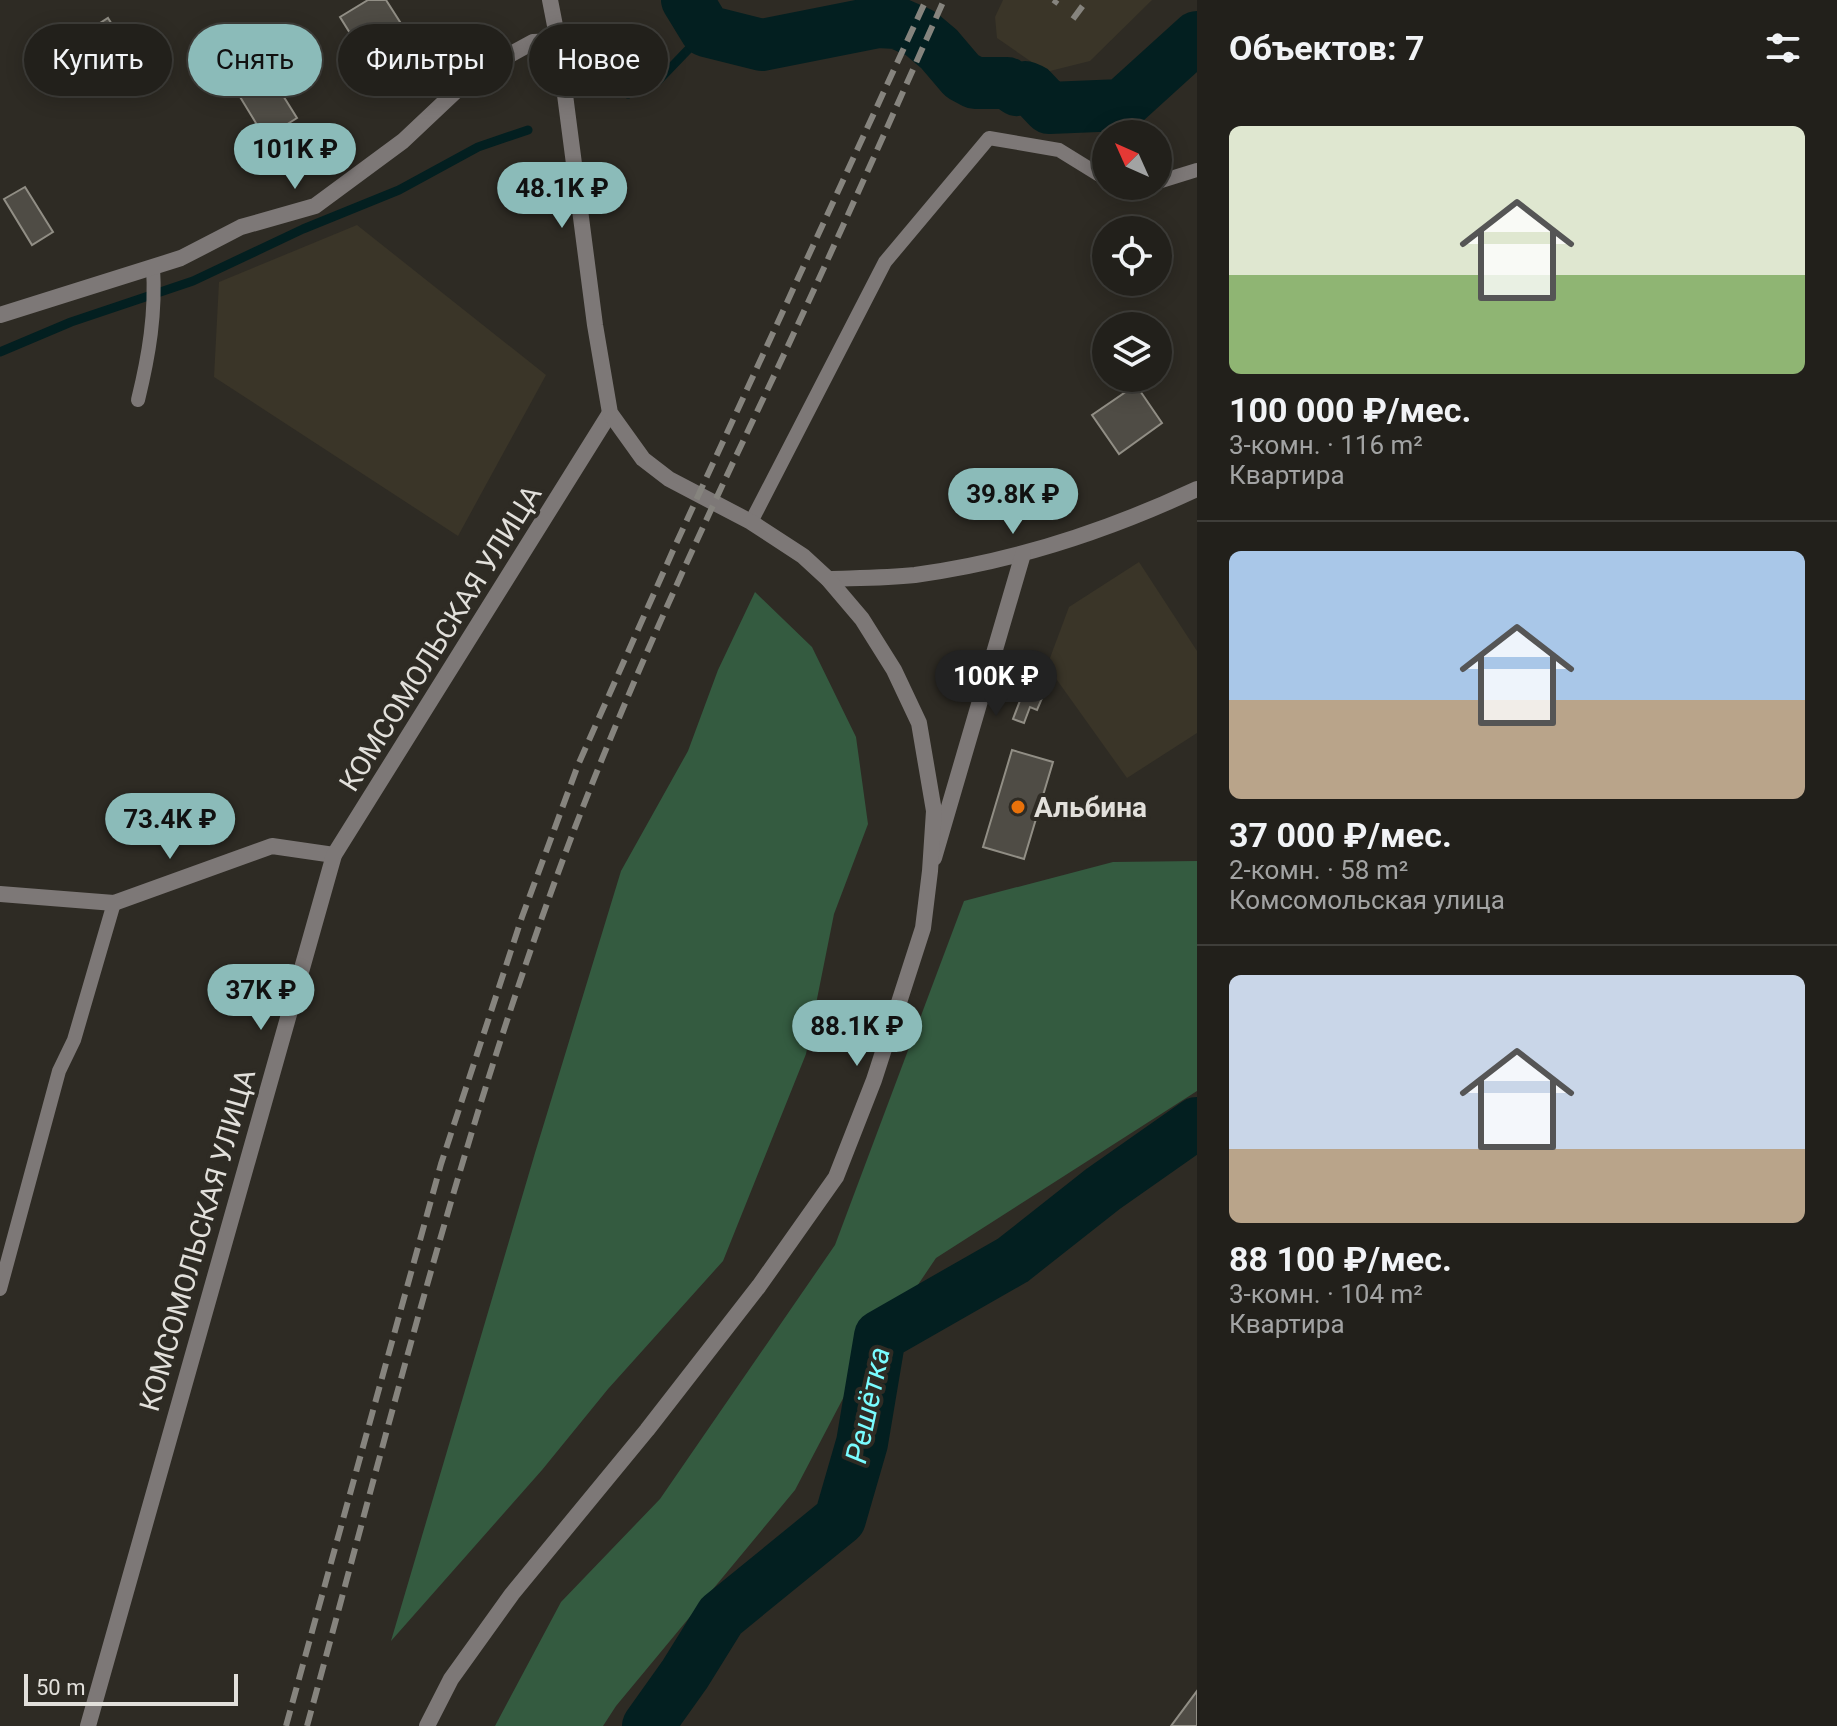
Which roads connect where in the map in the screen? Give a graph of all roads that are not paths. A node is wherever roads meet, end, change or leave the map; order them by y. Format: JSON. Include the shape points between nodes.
{"nodes":[{"id":1,"x":550,"y":0,"type":"edge"},
{"id":2,"x":555,"y":24,"type":"edge"},
{"id":3,"x":529,"y":44,"type":"edge"},
{"id":4,"x":565,"y":96,"type":"edge"},
{"id":5,"x":1092,"y":170,"type":"edge"},
{"id":6,"x":1197,"y":170,"type":"edge"},
{"id":7,"x":1172,"y":178,"type":"edge"},
{"id":8,"x":153,"y":267,"type":"junction"},
{"id":9,"x":0,"y":315,"type":"edge"},
{"id":10,"x":138,"y":400,"type":"dead end"},
{"id":11,"x":610,"y":413,"type":"junction"},
{"id":12,"x":1197,"y":489,"type":"edge"},
{"id":13,"x":751,"y":522,"type":"junction"},
{"id":14,"x":1023,"y":554,"type":"junction"},
{"id":15,"x":828,"y":579,"type":"junction"},
{"id":16,"x":334,"y":855,"type":"junction"},
{"id":17,"x":930,"y":871,"type":"junction"},
{"id":18,"x":0,"y":894,"type":"edge"},
{"id":19,"x":114,"y":903,"type":"junction"},
{"id":20,"x":4,"y":1258,"type":"edge"},
{"id":21,"x":0,"y":1289,"type":"edge"},
{"id":22,"x":88,"y":1726,"type":"edge"},
{"id":23,"x":427,"y":1726,"type":"edge"}],
"edges":[{"from":1,"to":2,"type":"street"},
{"from":3,"to":8,"type":"street","via":[[473,75],[403,141],[315,206],[241,227]]},
{"from":4,"to":11,"type":"street"},
{"from":5,"to":13,"type":"lane","via":[[1059,150],[989,138],[885,262]]},
{"from":6,"to":7,"type":"lane"},
{"from":8,"to":9,"type":"street"},
{"from":8,"to":10,"type":"lane","via":[[149,355]]},
{"from":11,"to":13,"type":"street","via":[[652,466]]},
{"from":11,"to":16,"type":"street","name":"КОМСОМОЛЬСКАЯ УЛИЦА"},
{"from":12,"to":14,"type":"street","via":[[1103,529]]},
{"from":13,"to":15,"type":"street"},
{"from":14,"to":15,"type":"street","via":[[914,575]]},
{"from":14,"to":17,"type":"street"},
{"from":15,"to":17,"type":"street","via":[[862,619],[919,723],[934,811]]},
{"from":16,"to":19,"type":"street","via":[[272,846]]},
{"from":16,"to":22,"type":"street","name":"КОМСОМОЛЬСКАЯ УЛИЦА"},
{"from":17,"to":23,"type":"street","via":[[923,928],[836,1177],[759,1286],[512,1594],[451,1679]]},
{"from":18,"to":19,"type":"street"},
{"from":19,"to":20,"type":"lane"},
{"from":20,"to":21,"type":"lane"}]}
